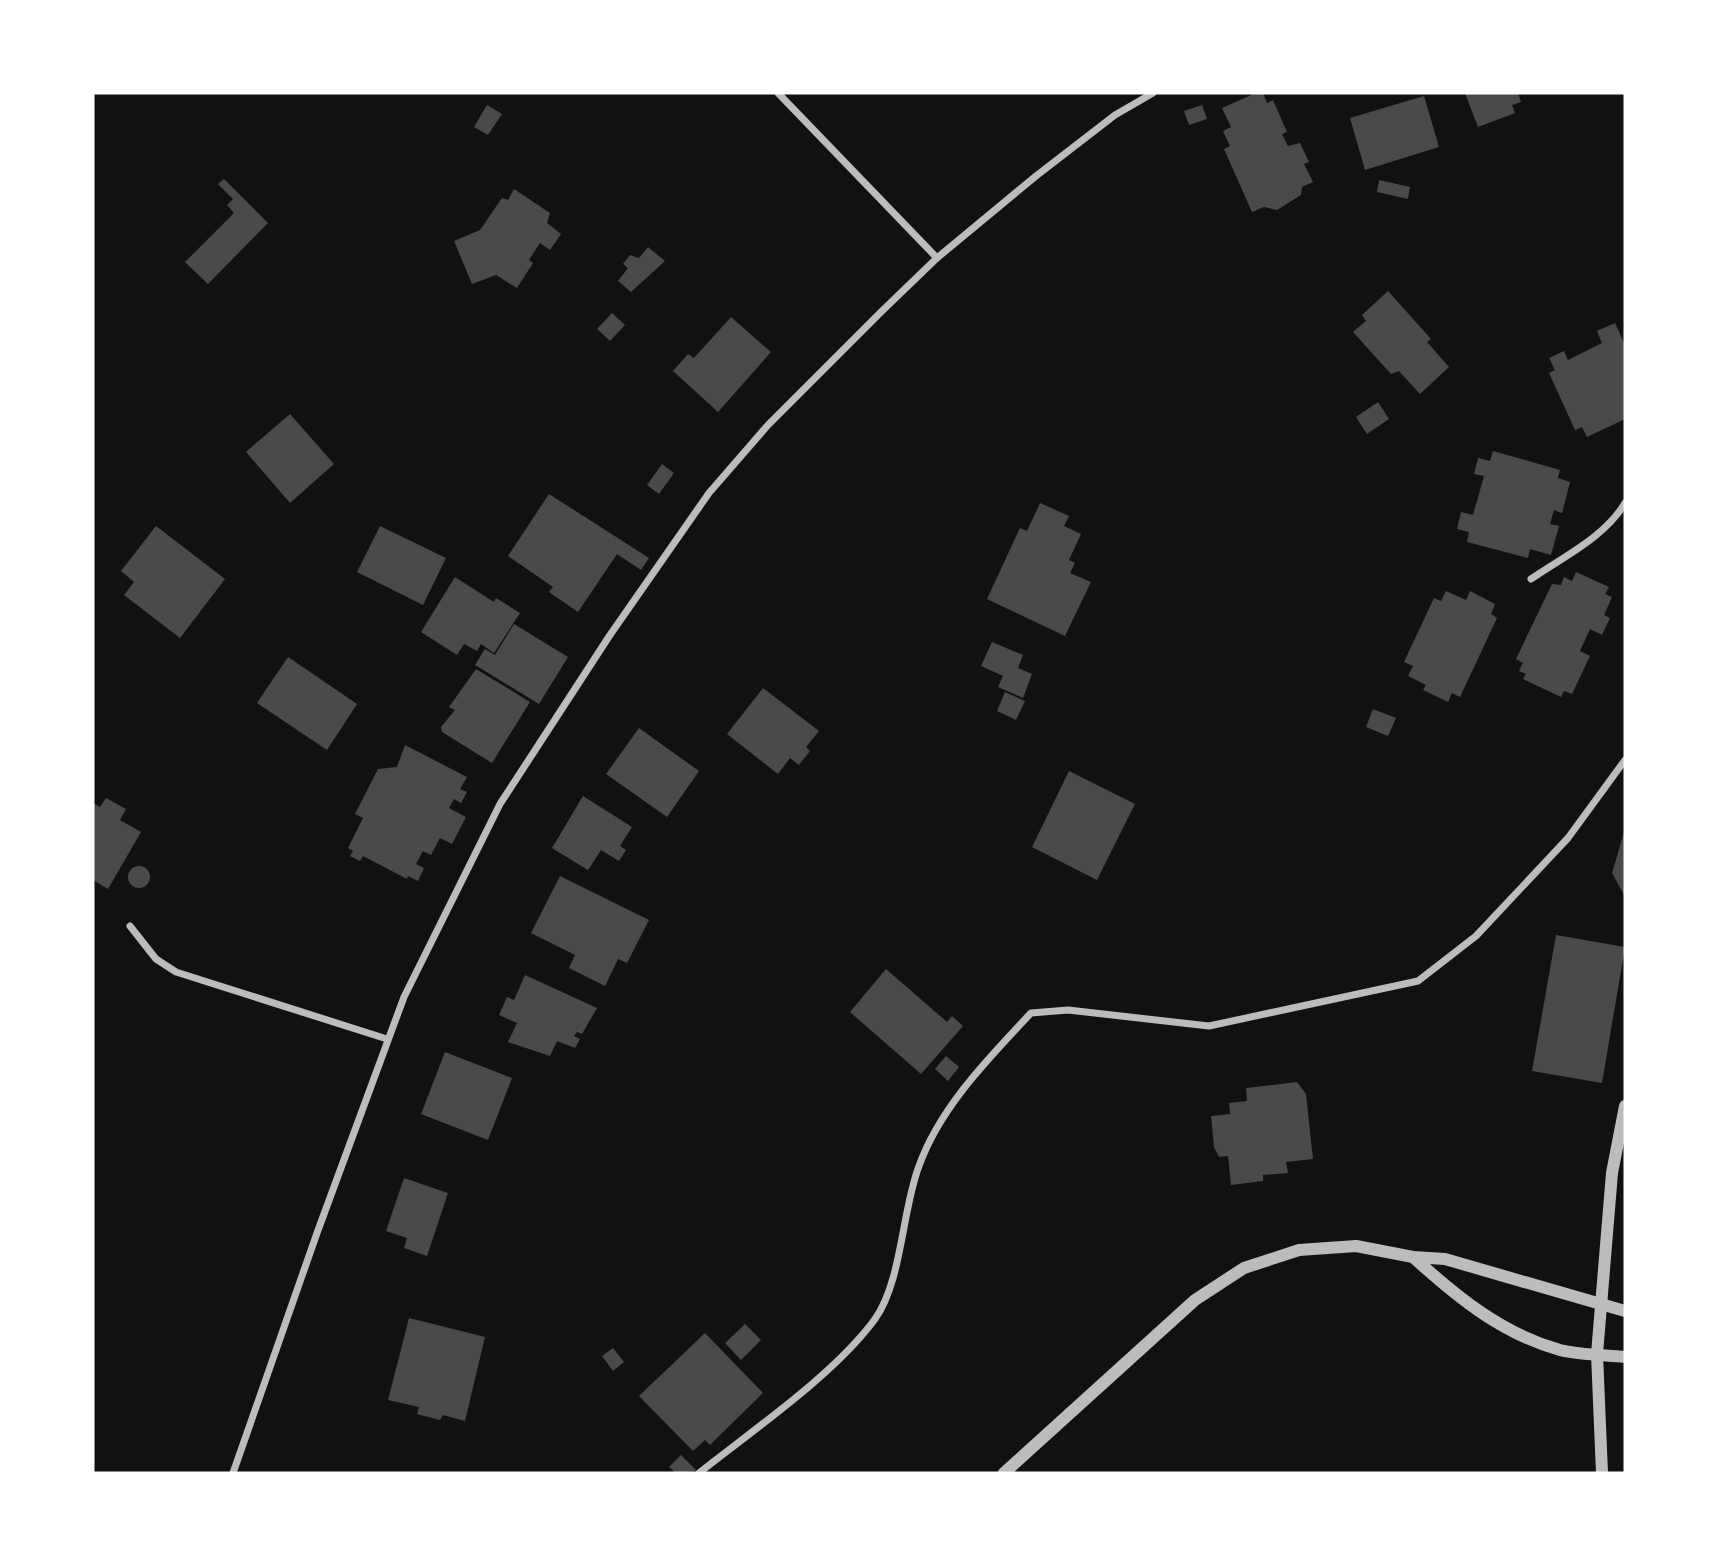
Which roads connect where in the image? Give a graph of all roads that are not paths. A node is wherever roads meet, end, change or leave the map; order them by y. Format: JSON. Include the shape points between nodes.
{"nodes":[{"id":1,"x":778,"y":93,"type":"edge"},
{"id":2,"x":1153,"y":93,"type":"edge"},
{"id":3,"x":937,"y":258,"type":"junction"},
{"id":4,"x":1625,"y":503,"type":"edge"},
{"id":5,"x":1531,"y":579,"type":"dead end"},
{"id":6,"x":1625,"y":760,"type":"edge"},
{"id":7,"x":130,"y":926,"type":"dead end"},
{"id":8,"x":387,"y":1039,"type":"junction"},
{"id":9,"x":1625,"y":1107,"type":"edge"},
{"id":10,"x":1413,"y":1257,"type":"junction"},
{"id":11,"x":1600,"y":1305,"type":"junction"},
{"id":12,"x":1625,"y":1311,"type":"edge"},
{"id":13,"x":1597,"y":1354,"type":"junction"},
{"id":14,"x":1625,"y":1357,"type":"edge"},
{"id":15,"x":233,"y":1473,"type":"edge"},
{"id":16,"x":699,"y":1473,"type":"edge"},
{"id":17,"x":1004,"y":1473,"type":"edge"},
{"id":18,"x":1602,"y":1473,"type":"edge"}],
"edges":[{"from":1,"to":3,"type":"street"},
{"from":2,"to":3,"type":"street","via":[[1105,122]]},
{"from":3,"to":8,"type":"street","via":[[768,425],[709,494],[500,804]]},
{"from":4,"to":5,"type":"street","via":[[1597,534]]},
{"from":6,"to":16,"type":"street","via":[[1568,838],[1476,936],[1418,981],[1209,1026],[1068,1010],[1031,1013],[934,1131],[918,1167],[893,1275],[876,1317],[785,1405]]},
{"from":7,"to":8,"type":"street","via":[[156,959],[176,972]]},
{"from":8,"to":15,"type":"street"},
{"from":9,"to":11,"type":"street","via":[[1612,1173]]},
{"from":10,"to":11,"type":"street","via":[[1473,1265]]},
{"from":10,"to":13,"type":"street","via":[[1458,1298],[1491,1320],[1561,1350]]},
{"from":10,"to":17,"type":"street","via":[[1356,1246],[1299,1250],[1244,1268],[1195,1300]]},
{"from":11,"to":12,"type":"street"},
{"from":11,"to":13,"type":"street"},
{"from":13,"to":14,"type":"street"},
{"from":13,"to":18,"type":"street"}]}
